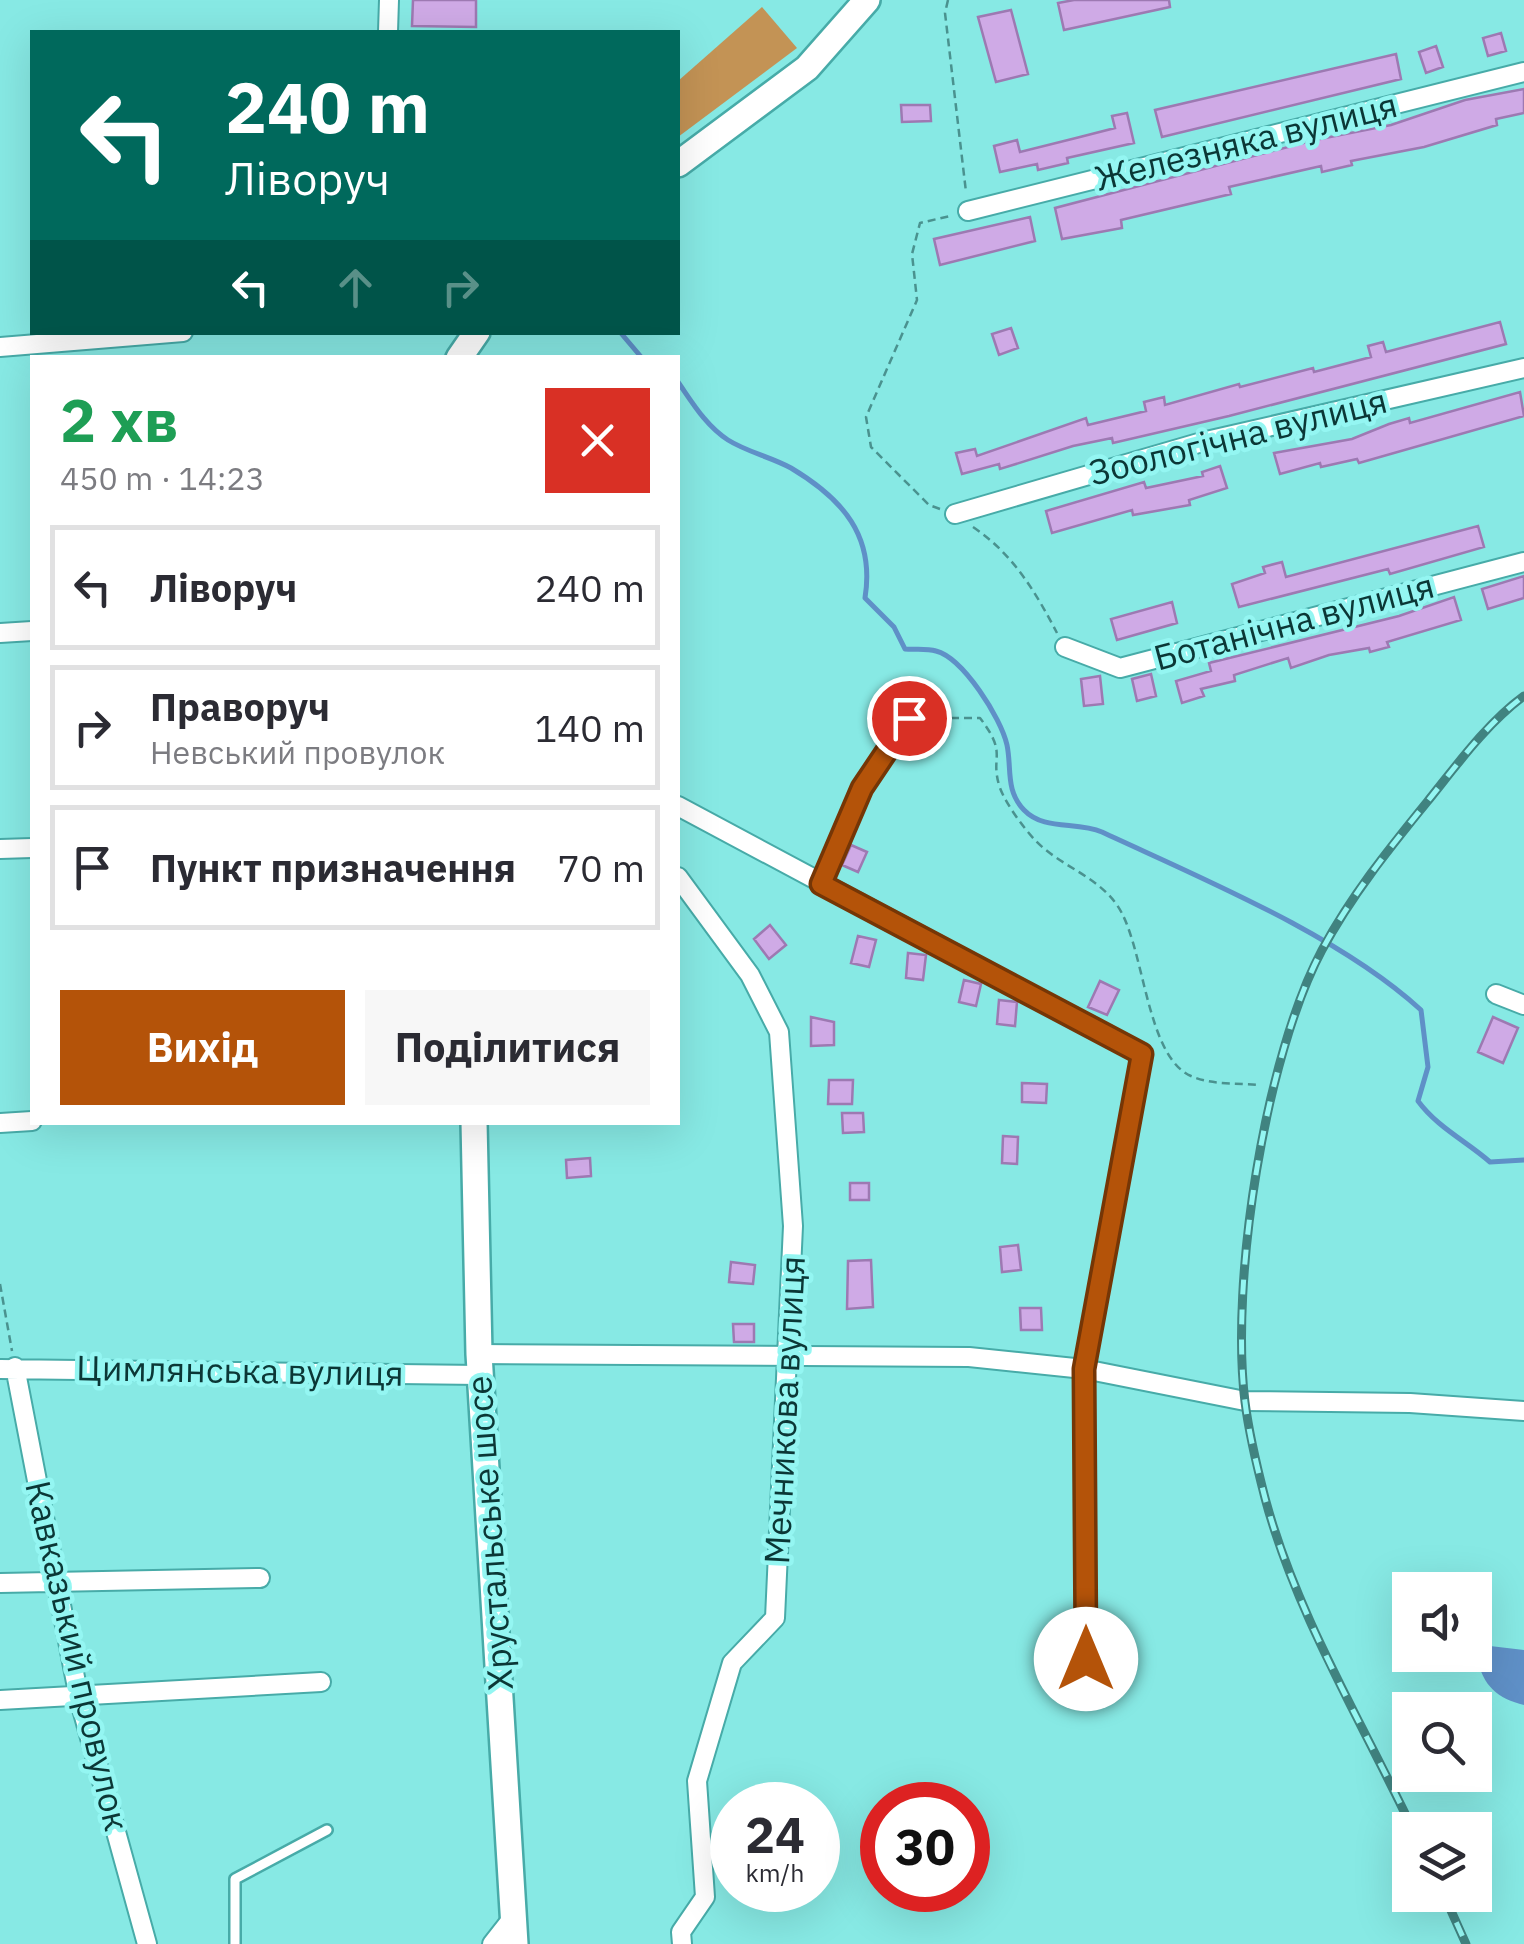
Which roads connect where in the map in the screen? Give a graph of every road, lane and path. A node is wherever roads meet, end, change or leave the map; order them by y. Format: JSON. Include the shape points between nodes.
{"nodes":[{"id":1,"x":389,"y":0,"type":"edge"},
{"id":2,"x":867,"y":0,"type":"edge"},
{"id":3,"x":948,"y":0,"type":"edge"},
{"id":4,"x":388,"y":30,"type":"edge"},
{"id":5,"x":1524,"y":72,"type":"edge"},
{"id":6,"x":680,"y":162,"type":"edge"},
{"id":7,"x":968,"y":211,"type":"junction"},
{"id":8,"x":146,"y":335,"type":"edge"},
{"id":9,"x":0,"y":347,"type":"edge"},
{"id":10,"x":1524,"y":368,"type":"edge"},
{"id":11,"x":955,"y":514,"type":"junction"},
{"id":12,"x":1524,"y":562,"type":"edge"},
{"id":13,"x":30,"y":632,"type":"edge"},
{"id":14,"x":0,"y":633,"type":"edge"},
{"id":15,"x":1065,"y":648,"type":"joint"},
{"id":16,"x":909,"y":718,"type":"joint"},
{"id":17,"x":680,"y":807,"type":"edge"},
{"id":18,"x":30,"y":848,"type":"edge"},
{"id":19,"x":0,"y":850,"type":"edge"},
{"id":20,"x":680,"y":880,"type":"edge"},
{"id":21,"x":821,"y":884,"type":"junction"},
{"id":22,"x":1496,"y":994,"type":"dead end"},
{"id":23,"x":1524,"y":1006,"type":"edge"},
{"id":24,"x":1259,"y":1085,"type":"dead end"},
{"id":25,"x":30,"y":1120,"type":"edge"},
{"id":26,"x":0,"y":1122,"type":"edge"},
{"id":27,"x":474,"y":1125,"type":"edge"},
{"id":28,"x":0,"y":1284,"type":"edge"},
{"id":29,"x":786,"y":1359,"type":"junction"},
{"id":30,"x":480,"y":1364,"type":"junction"},
{"id":31,"x":8,"y":1368,"type":"edge"},
{"id":32,"x":1084,"y":1369,"type":"junction"},
{"id":33,"x":1524,"y":1412,"type":"edge"},
{"id":34,"x":260,"y":1578,"type":"dead end"},
{"id":35,"x":56,"y":1582,"type":"junction"},
{"id":36,"x":0,"y":1583,"type":"edge"},
{"id":37,"x":1086,"y":1659,"type":"dead end"},
{"id":38,"x":321,"y":1682,"type":"dead end"},
{"id":39,"x":80,"y":1698,"type":"junction"},
{"id":40,"x":0,"y":1700,"type":"edge"},
{"id":41,"x":327,"y":1830,"type":"dead end"},
{"id":42,"x":514,"y":1916,"type":"junction"},
{"id":43,"x":147,"y":1944,"type":"edge"},
{"id":44,"x":236,"y":1944,"type":"edge"},
{"id":45,"x":492,"y":1944,"type":"edge"},
{"id":46,"x":515,"y":1944,"type":"edge"},
{"id":47,"x":682,"y":1944,"type":"edge"}],
"edges":[{"from":1,"to":4,"type":"street"},
{"from":2,"to":6,"type":"street","via":[[806,68]]},
{"from":3,"to":7,"type":"path"},
{"from":5,"to":7,"type":"street","name":"Железняка вулиця"},
{"from":7,"to":11,"type":"path","via":[[920,223],[912,254],[917,300],[866,417],[871,448],[929,505]]},
{"from":8,"to":9,"type":"street"},
{"from":10,"to":11,"type":"street","name":"Зоологічна вулиця","via":[[1202,442]]},
{"from":11,"to":15,"type":"path","via":[[994,541],[1029,582]]},
{"from":12,"to":15,"type":"street","name":"Ботанічна вулиця","via":[[1120,668]]},
{"from":13,"to":14,"type":"street"},
{"from":16,"to":21,"type":"street","via":[[862,788]]},
{"from":16,"to":24,"type":"path","via":[[980,718],[998,742],[1000,788],[1034,839],[1098,884],[1134,933],[1164,1049],[1189,1076]]},
{"from":17,"to":21,"type":"street"},
{"from":18,"to":19,"type":"street"},
{"from":20,"to":29,"type":"street","name":"Мечникова вулиця","via":[[750,975],[779,1032],[792,1226]]},
{"from":21,"to":32,"type":"street","via":[[1142,1054]]},
{"from":22,"to":23,"type":"street"},
{"from":25,"to":26,"type":"street"},
{"from":27,"to":30,"type":"street","name":"Хрустальське шосе"},
{"from":28,"to":31,"type":"path"},
{"from":29,"to":30,"type":"street","name":"Цимлянська вулиця"},
{"from":29,"to":32,"type":"street","name":"Цимлянська вулиця","via":[[970,1357]]},
{"from":29,"to":47,"type":"street","name":"Мечникова вулиця","via":[[776,1618],[732,1664],[697,1782],[704,1897],[681,1932]]},
{"from":30,"to":31,"type":"street","name":"Цимлянська вулиця"},
{"from":30,"to":42,"type":"street","name":"Хрустальське шосе"},
{"from":31,"to":35,"type":"street","name":"Кавказький провулок"},
{"from":32,"to":33,"type":"street","name":"Цимлянська вулиця","via":[[1244,1401],[1410,1402]]},
{"from":32,"to":37,"type":"street"},
{"from":34,"to":35,"type":"street"},
{"from":35,"to":36,"type":"street"},
{"from":35,"to":39,"type":"street","name":"Кавказький провулок"},
{"from":38,"to":39,"type":"street"},
{"from":39,"to":40,"type":"street"},
{"from":39,"to":43,"type":"street","name":"Кавказький провулок"},
{"from":41,"to":44,"type":"lane","via":[[236,1879]]},
{"from":42,"to":45,"type":"street"},
{"from":42,"to":46,"type":"street","name":"Хрустальське шосе"}]}
